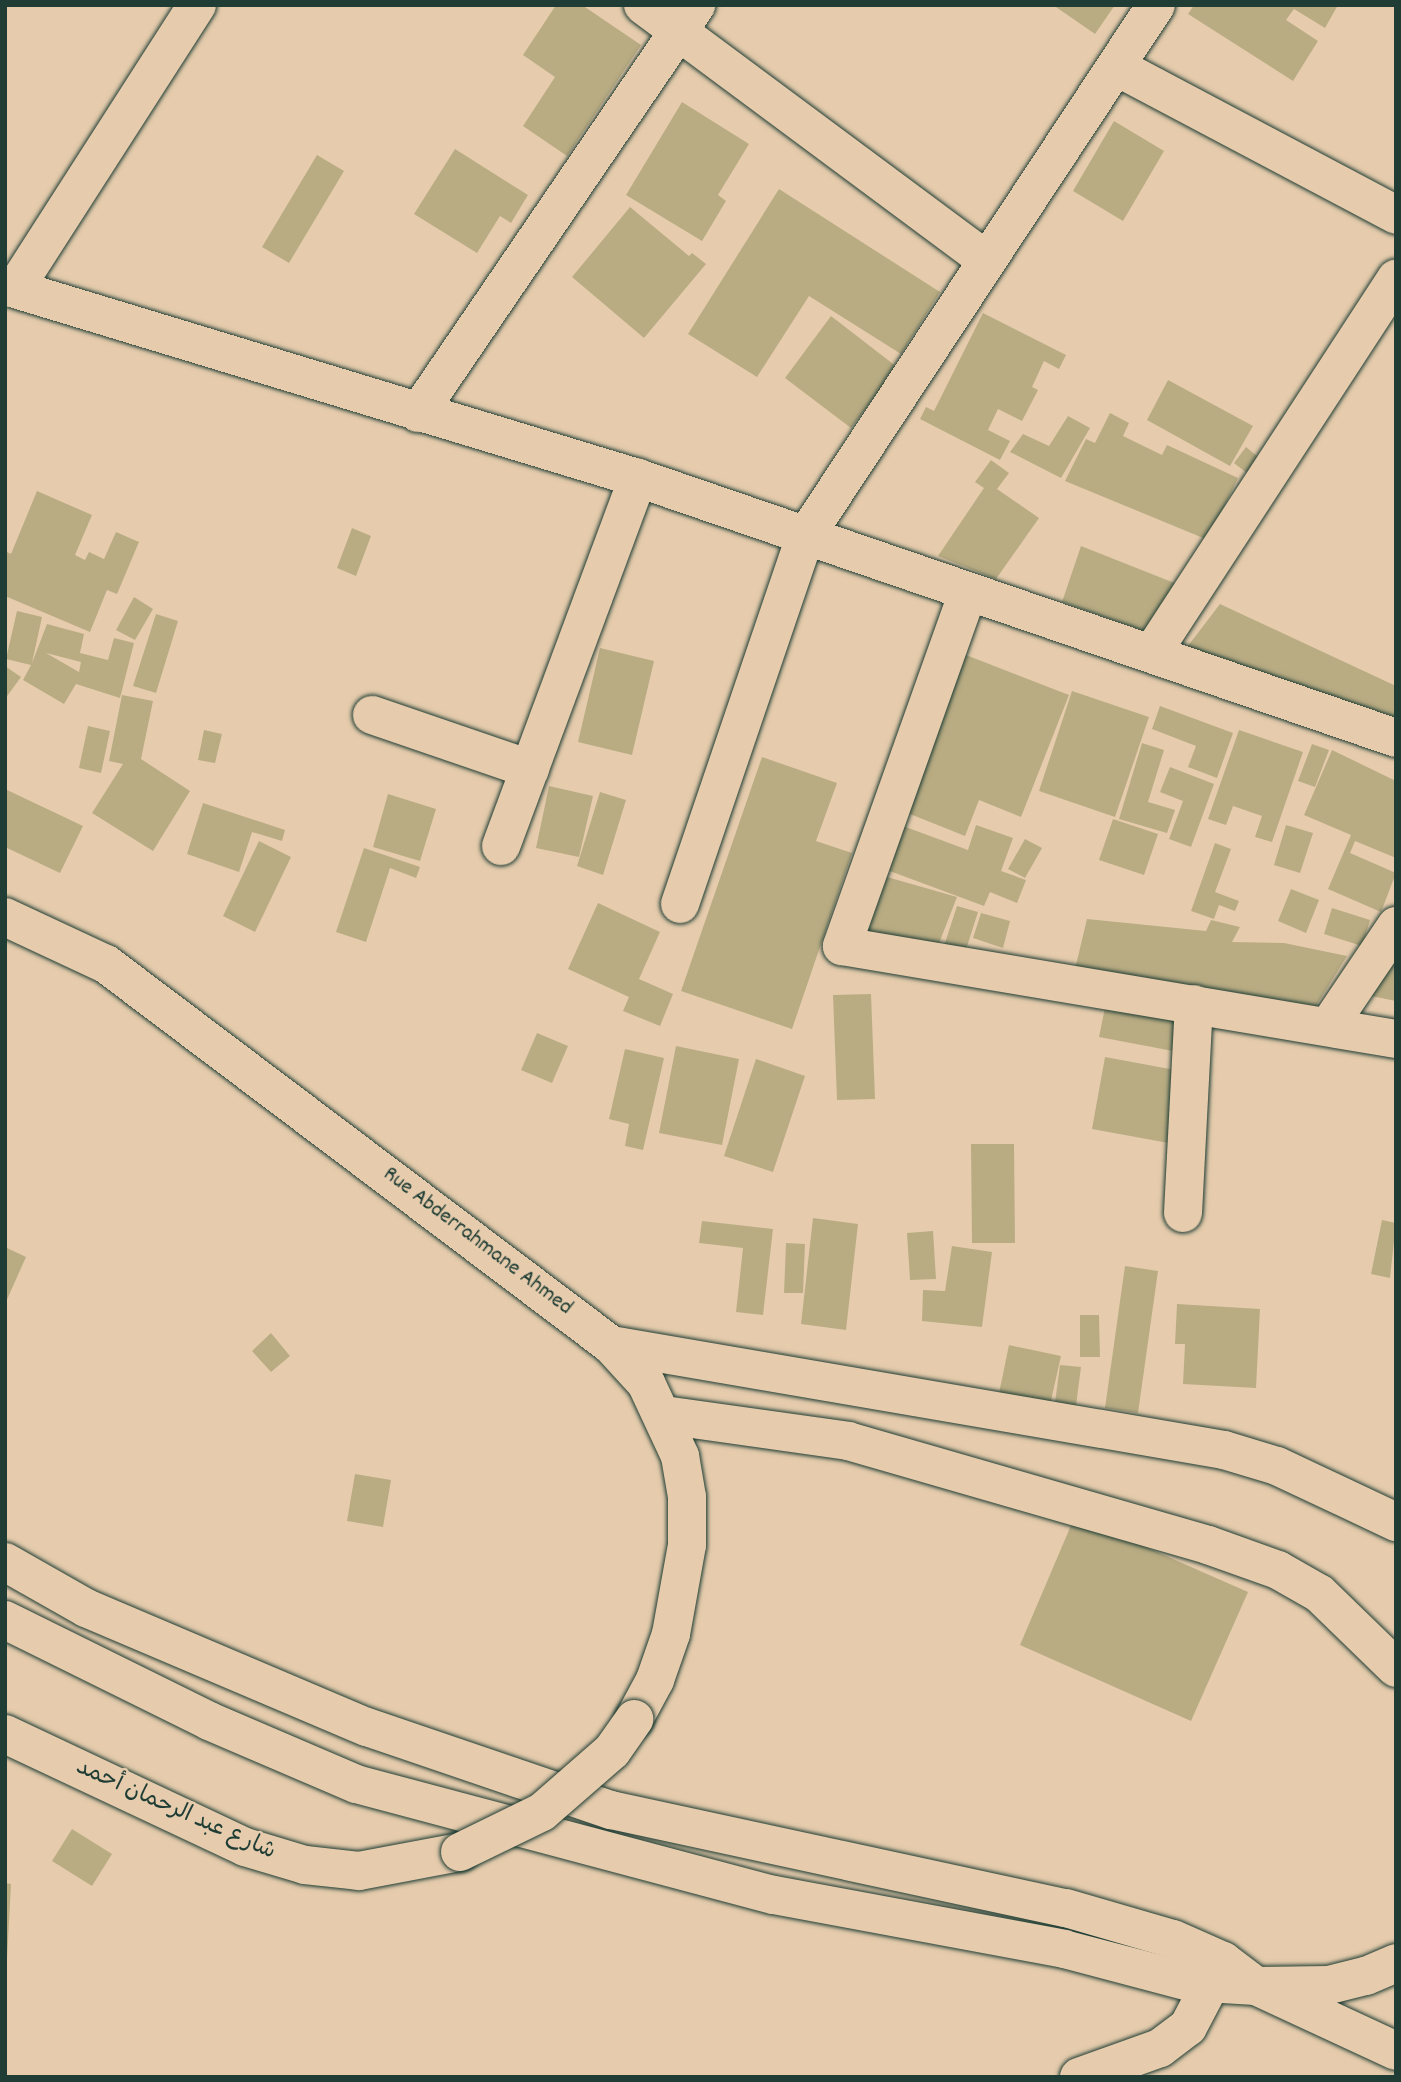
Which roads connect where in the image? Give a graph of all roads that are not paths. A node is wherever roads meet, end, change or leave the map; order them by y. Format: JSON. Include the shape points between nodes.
{"nodes":[{"id":1,"x":197,"y":5,"type":"edge"},
{"id":2,"x":643,"y":5,"type":"edge"},
{"id":3,"x":1156,"y":5,"type":"edge"},
{"id":4,"x":688,"y":18,"type":"edge"},
{"id":5,"x":1117,"y":67,"type":"junction"},
{"id":6,"x":1396,"y":215,"type":"edge"},
{"id":7,"x":986,"y":261,"type":"junction"},
{"id":8,"x":1396,"y":278,"type":"edge"},
{"id":9,"x":418,"y":414,"type":"junction"},
{"id":10,"x":638,"y":478,"type":"junction"},
{"id":11,"x":805,"y":537,"type":"junction"},
{"id":12,"x":968,"y":592,"type":"junction"},
{"id":13,"x":1152,"y":653,"type":"junction"},
{"id":14,"x":372,"y":715,"type":"dead end"},
{"id":15,"x":1396,"y":738,"type":"edge"},
{"id":16,"x":530,"y":769,"type":"junction"},
{"id":17,"x":501,"y":845,"type":"dead end"},
{"id":18,"x":680,"y":904,"type":"dead end"},
{"id":19,"x":5,"y":917,"type":"edge"},
{"id":20,"x":1396,"y":926,"type":"edge"},
{"id":21,"x":1194,"y":1004,"type":"junction"},
{"id":22,"x":1328,"y":1027,"type":"junction"},
{"id":23,"x":1396,"y":1038,"type":"edge"},
{"id":24,"x":1183,"y":1213,"type":"dead end"},
{"id":25,"x":611,"y":1345,"type":"junction"},
{"id":26,"x":664,"y":1415,"type":"junction"},
{"id":27,"x":1396,"y":1522,"type":"edge"},
{"id":28,"x":5,"y":1562,"type":"edge"},
{"id":29,"x":5,"y":1620,"type":"edge"},
{"id":30,"x":1396,"y":1668,"type":"edge"},
{"id":31,"x":634,"y":1719,"type":"joint"},
{"id":32,"x":5,"y":1734,"type":"edge"},
{"id":33,"x":1396,"y":1963,"type":"edge"},
{"id":34,"x":1210,"y":1985,"type":"junction"},
{"id":35,"x":1256,"y":1986,"type":"junction"},
{"id":36,"x":1396,"y":2051,"type":"edge"},
{"id":37,"x":1079,"y":2077,"type":"edge"}],
"edges":[{"from":1,"to":9,"type":"street","via":[[15,289]]},
{"from":2,"to":4,"type":"street"},
{"from":3,"to":5,"type":"street"},
{"from":4,"to":7,"type":"street"},
{"from":4,"to":9,"type":"street"},
{"from":5,"to":6,"type":"street"},
{"from":5,"to":7,"type":"street"},
{"from":7,"to":11,"type":"street"},
{"from":8,"to":13,"type":"street"},
{"from":9,"to":10,"type":"street"},
{"from":10,"to":11,"type":"street"},
{"from":10,"to":16,"type":"street"},
{"from":11,"to":12,"type":"street"},
{"from":11,"to":18,"type":"street"},
{"from":12,"to":13,"type":"street"},
{"from":12,"to":21,"type":"street","via":[[842,946]]},
{"from":13,"to":15,"type":"street"},
{"from":14,"to":16,"type":"street"},
{"from":16,"to":17,"type":"street"},
{"from":19,"to":25,"type":"street","name":"Rue Abderrahmane Ahmed","via":[[106,964]]},
{"from":20,"to":22,"type":"street"},
{"from":21,"to":22,"type":"street"},
{"from":21,"to":24,"type":"street"},
{"from":22,"to":23,"type":"street"},
{"from":25,"to":26,"type":"street","name":"Rue Abderrahmane Ahmed","via":[[646,1384]]},
{"from":25,"to":27,"type":"street","via":[[1224,1450],[1276,1466]]},
{"from":26,"to":30,"type":"street","via":[[848,1441],[1208,1545],[1278,1570],[1321,1594]]},
{"from":26,"to":31,"type":"street","name":"Rue Abderrahmane Ahmed","via":[[680,1456],[687,1497],[687,1545],[671,1634],[656,1680]]},
{"from":28,"to":35,"type":"street","via":[[86,1608],[224,1670],[368,1727],[522,1780],[611,1810],[1066,1908],[1190,1945],[1223,1961]]},
{"from":29,"to":34,"type":"street","via":[[209,1721],[356,1784],[774,1895],[1064,1949]]},
{"from":31,"to":32,"type":"street","name":"شارع عبد الرحمان أحمد","bridge":true,"via":[[612,1751],[542,1812],[460,1852],[359,1871],[305,1865],[245,1847]]},
{"from":33,"to":35,"type":"street","via":[[1329,1984]]},
{"from":34,"to":35,"type":"street"},
{"from":34,"to":37,"type":"street","via":[[1188,2027],[1160,2048]]},
{"from":35,"to":36,"type":"street"}]}
